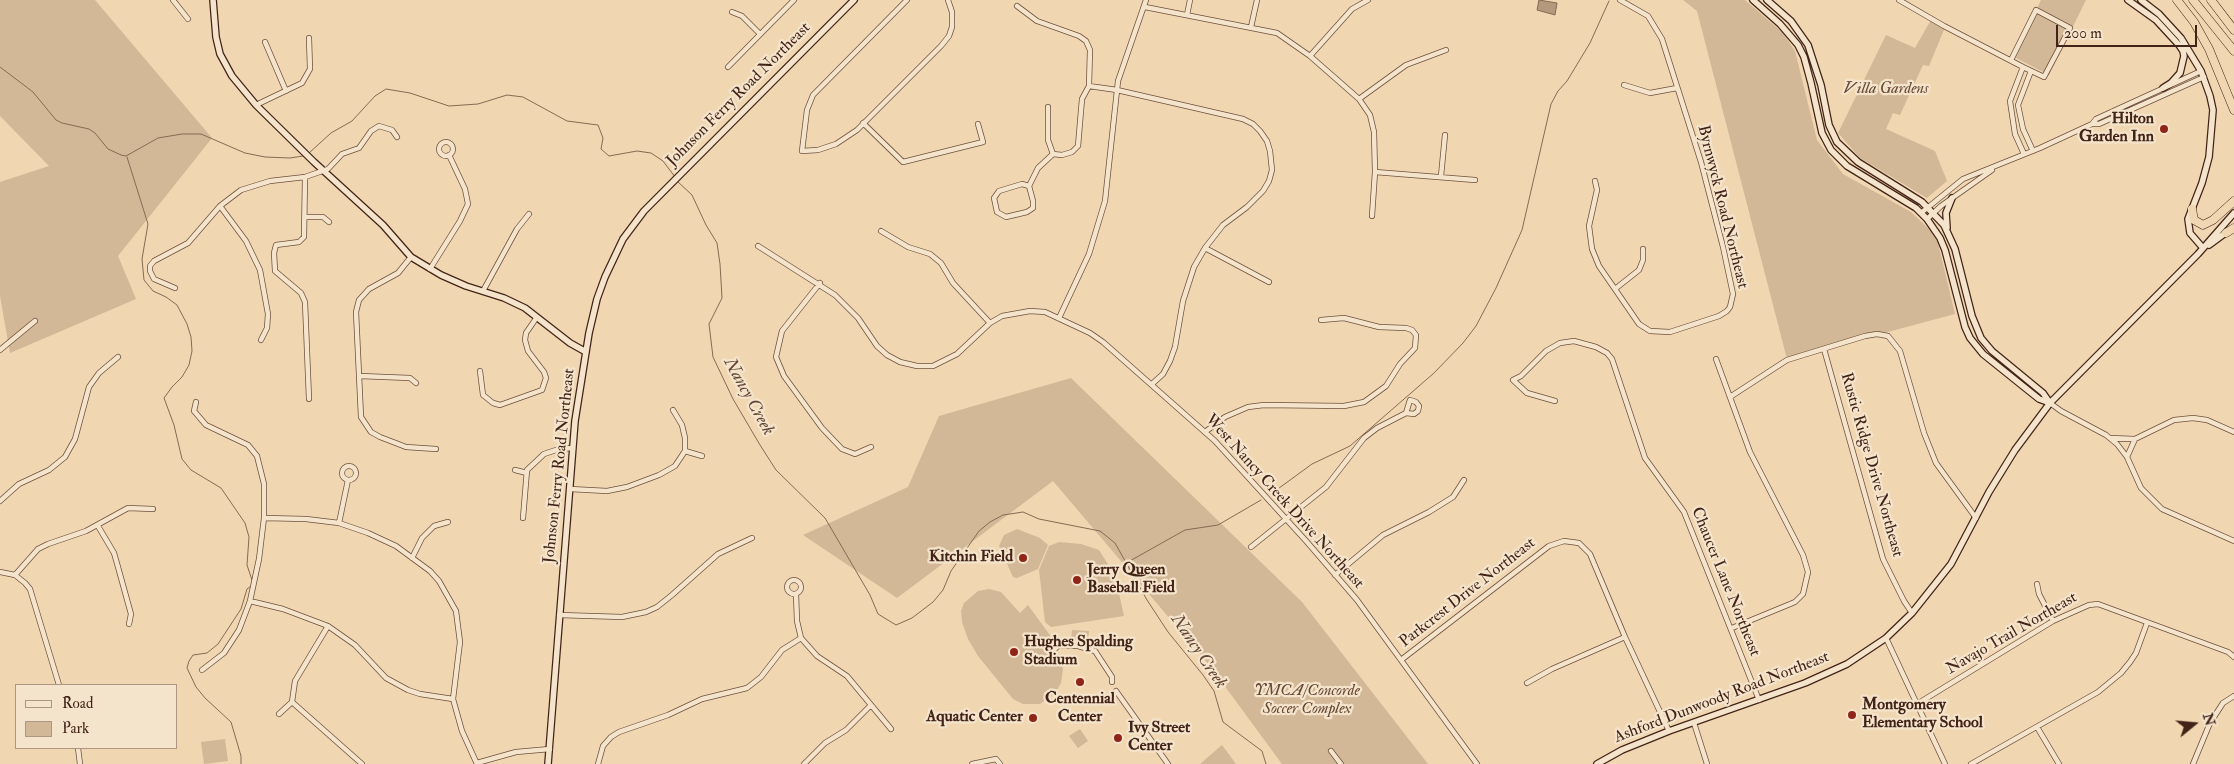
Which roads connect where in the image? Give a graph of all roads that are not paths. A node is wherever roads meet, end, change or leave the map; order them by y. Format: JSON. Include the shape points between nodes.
{"nodes":[{"id":1,"x":173,"y":0,"type":"edge"},
{"id":2,"x":213,"y":0,"type":"edge"},
{"id":3,"x":794,"y":0,"type":"edge"},
{"id":4,"x":854,"y":0,"type":"edge"},
{"id":5,"x":907,"y":0,"type":"edge"},
{"id":6,"x":948,"y":0,"type":"edge"},
{"id":7,"x":1146,"y":0,"type":"edge"},
{"id":8,"x":1190,"y":0,"type":"edge"},
{"id":9,"x":1257,"y":0,"type":"edge"},
{"id":10,"x":1368,"y":0,"type":"edge"},
{"id":11,"x":1620,"y":0,"type":"edge"},
{"id":12,"x":1753,"y":0,"type":"edge"},
{"id":13,"x":1767,"y":0,"type":"edge"},
{"id":14,"x":1900,"y":0,"type":"edge"},
{"id":15,"x":2128,"y":0,"type":"edge"},
{"id":16,"x":2141,"y":0,"type":"edge"},
{"id":17,"x":2177,"y":0,"type":"edge"},
{"id":18,"x":2193,"y":0,"type":"edge"},
{"id":19,"x":2211,"y":0,"type":"edge"},
{"id":20,"x":1017,"y":6,"type":"dead end"},
{"id":21,"x":1145,"y":7,"type":"junction"},
{"id":22,"x":732,"y":12,"type":"dead end"},
{"id":23,"x":1187,"y":15,"type":"junction"},
{"id":24,"x":188,"y":19,"type":"dead end"},
{"id":25,"x":1251,"y":27,"type":"junction"},
{"id":26,"x":2234,"y":30,"type":"edge"},
{"id":27,"x":760,"y":34,"type":"junction"},
{"id":28,"x":309,"y":38,"type":"dead end"},
{"id":29,"x":266,"y":42,"type":"dead end"},
{"id":30,"x":1446,"y":50,"type":"dead end"},
{"id":31,"x":2234,"y":51,"type":"edge"},
{"id":32,"x":1310,"y":56,"type":"junction"},
{"id":33,"x":2011,"y":60,"type":"junction"},
{"id":34,"x":728,"y":66,"type":"dead end"},
{"id":35,"x":2023,"y":67,"type":"junction"},
{"id":36,"x":2202,"y":70,"type":"junction"},
{"id":37,"x":2031,"y":71,"type":"junction"},
{"id":38,"x":2204,"y":77,"type":"junction"},
{"id":39,"x":1624,"y":85,"type":"dead end"},
{"id":40,"x":1089,"y":86,"type":"junction"},
{"id":41,"x":1678,"y":88,"type":"junction"},
{"id":42,"x":2163,"y":88,"type":"junction"},
{"id":43,"x":1117,"y":90,"type":"junction"},
{"id":44,"x":286,"y":91,"type":"junction"},
{"id":45,"x":1358,"y":99,"type":"junction"},
{"id":46,"x":2134,"y":101,"type":"junction"},
{"id":47,"x":256,"y":106,"type":"junction"},
{"id":48,"x":1048,"y":107,"type":"dead end"},
{"id":49,"x":2138,"y":107,"type":"junction"},
{"id":50,"x":2234,"y":110,"type":"edge"},
{"id":51,"x":864,"y":123,"type":"junction"},
{"id":52,"x":978,"y":124,"type":"dead end"},
{"id":53,"x":2092,"y":124,"type":"junction"},
{"id":54,"x":1445,"y":134,"type":"dead end"},
{"id":55,"x":397,"y":137,"type":"dead end"},
{"id":56,"x":2032,"y":151,"type":"junction"},
{"id":57,"x":1053,"y":154,"type":"junction"},
{"id":58,"x":2024,"y":154,"type":"junction"},
{"id":59,"x":450,"y":155,"type":"dead end"},
{"id":60,"x":1999,"y":165,"type":"junction"},
{"id":61,"x":323,"y":171,"type":"junction"},
{"id":62,"x":1375,"y":172,"type":"junction"},
{"id":63,"x":1441,"y":176,"type":"junction"},
{"id":64,"x":304,"y":177,"type":"junction"},
{"id":65,"x":1475,"y":180,"type":"dead end"},
{"id":66,"x":1595,"y":181,"type":"dead end"},
{"id":67,"x":1029,"y":186,"type":"junction"},
{"id":68,"x":1952,"y":198,"type":"junction"},
{"id":69,"x":2234,"y":201,"type":"edge"},
{"id":70,"x":220,"y":206,"type":"junction"},
{"id":71,"x":1927,"y":207,"type":"junction"},
{"id":72,"x":2192,"y":209,"type":"junction"},
{"id":73,"x":1921,"y":213,"type":"junction"},
{"id":74,"x":1933,"y":213,"type":"junction"},
{"id":75,"x":2234,"y":213,"type":"edge"},
{"id":76,"x":529,"y":214,"type":"dead end"},
{"id":77,"x":1372,"y":216,"type":"dead end"},
{"id":78,"x":306,"y":217,"type":"junction"},
{"id":79,"x":1927,"y":219,"type":"junction"},
{"id":80,"x":329,"y":222,"type":"dead end"},
{"id":81,"x":2234,"y":227,"type":"edge"},
{"id":82,"x":1947,"y":230,"type":"junction"},
{"id":83,"x":881,"y":231,"type":"dead end"},
{"id":84,"x":2226,"y":233,"type":"joint"},
{"id":85,"x":758,"y":246,"type":"dead end"},
{"id":86,"x":1205,"y":248,"type":"junction"},
{"id":87,"x":2203,"y":248,"type":"junction"},
{"id":88,"x":1643,"y":249,"type":"dead end"},
{"id":89,"x":411,"y":257,"type":"junction"},
{"id":90,"x":430,"y":269,"type":"junction"},
{"id":91,"x":1269,"y":282,"type":"dead end"},
{"id":92,"x":820,"y":283,"type":"junction"},
{"id":93,"x":175,"y":288,"type":"dead end"},
{"id":94,"x":1615,"y":289,"type":"junction"},
{"id":95,"x":483,"y":291,"type":"junction"},
{"id":96,"x":537,"y":317,"type":"junction"},
{"id":97,"x":1059,"y":318,"type":"junction"},
{"id":98,"x":1322,"y":320,"type":"dead end"},
{"id":99,"x":35,"y":321,"type":"dead end"},
{"id":100,"x":990,"y":323,"type":"junction"},
{"id":101,"x":261,"y":340,"type":"dead end"},
{"id":102,"x":1824,"y":349,"type":"junction"},
{"id":103,"x":0,"y":350,"type":"edge"},
{"id":104,"x":586,"y":352,"type":"junction"},
{"id":105,"x":118,"y":357,"type":"dead end"},
{"id":106,"x":1716,"y":359,"type":"dead end"},
{"id":107,"x":480,"y":371,"type":"dead end"},
{"id":108,"x":360,"y":376,"type":"junction"},
{"id":109,"x":416,"y":383,"type":"dead end"},
{"id":110,"x":1152,"y":384,"type":"junction"},
{"id":111,"x":1730,"y":397,"type":"junction"},
{"id":112,"x":309,"y":399,"type":"dead end"},
{"id":113,"x":196,"y":402,"type":"dead end"},
{"id":114,"x":1555,"y":402,"type":"dead end"},
{"id":115,"x":2050,"y":403,"type":"junction"},
{"id":116,"x":673,"y":410,"type":"dead end"},
{"id":117,"x":1406,"y":413,"type":"dead end"},
{"id":118,"x":1205,"y":432,"type":"junction"},
{"id":119,"x":2234,"y":432,"type":"edge"},
{"id":120,"x":2110,"y":438,"type":"junction"},
{"id":121,"x":2135,"y":439,"type":"junction"},
{"id":122,"x":871,"y":446,"type":"dead end"},
{"id":123,"x":573,"y":448,"type":"junction"},
{"id":124,"x":436,"y":449,"type":"dead end"},
{"id":125,"x":685,"y":451,"type":"junction"},
{"id":126,"x":702,"y":456,"type":"dead end"},
{"id":127,"x":2127,"y":457,"type":"junction"},
{"id":128,"x":515,"y":470,"type":"dead end"},
{"id":129,"x":527,"y":473,"type":"junction"},
{"id":130,"x":348,"y":480,"type":"dead end"},
{"id":131,"x":1464,"y":480,"type":"dead end"},
{"id":132,"x":570,"y":489,"type":"junction"},
{"id":133,"x":0,"y":501,"type":"edge"},
{"id":134,"x":153,"y":509,"type":"dead end"},
{"id":135,"x":264,"y":518,"type":"junction"},
{"id":136,"x":523,"y":518,"type":"dead end"},
{"id":137,"x":1976,"y":518,"type":"junction"},
{"id":138,"x":1286,"y":519,"type":"junction"},
{"id":139,"x":448,"y":522,"type":"dead end"},
{"id":140,"x":338,"y":524,"type":"junction"},
{"id":141,"x":98,"y":526,"type":"junction"},
{"id":142,"x":752,"y":538,"type":"dead end"},
{"id":143,"x":2234,"y":541,"type":"edge"},
{"id":144,"x":1251,"y":547,"type":"dead end"},
{"id":145,"x":412,"y":558,"type":"junction"},
{"id":146,"x":0,"y":572,"type":"edge"},
{"id":147,"x":1335,"y":575,"type":"junction"},
{"id":148,"x":15,"y":576,"type":"junction"},
{"id":149,"x":2037,"y":584,"type":"dead end"},
{"id":150,"x":796,"y":594,"type":"dead end"},
{"id":151,"x":250,"y":601,"type":"junction"},
{"id":152,"x":1912,"y":613,"type":"junction"},
{"id":153,"x":559,"y":614,"type":"junction"},
{"id":154,"x":2053,"y":621,"type":"junction"},
{"id":155,"x":2147,"y":623,"type":"junction"},
{"id":156,"x":129,"y":624,"type":"dead end"},
{"id":157,"x":328,"y":626,"type":"junction"},
{"id":158,"x":1732,"y":628,"type":"junction"},
{"id":159,"x":1625,"y":637,"type":"junction"},
{"id":160,"x":801,"y":638,"type":"junction"},
{"id":161,"x":1886,"y":638,"type":"junction"},
{"id":162,"x":1050,"y":654,"type":"dead end"},
{"id":163,"x":2234,"y":657,"type":"edge"},
{"id":164,"x":1402,"y":660,"type":"junction"},
{"id":165,"x":202,"y":670,"type":"dead end"},
{"id":166,"x":1112,"y":682,"type":"dead end"},
{"id":167,"x":1527,"y":683,"type":"dead end"},
{"id":168,"x":59,"y":684,"type":"edge"},
{"id":169,"x":1116,"y":691,"type":"dead end"},
{"id":170,"x":2234,"y":696,"type":"edge"},
{"id":171,"x":453,"y":699,"type":"junction"},
{"id":172,"x":1759,"y":700,"type":"junction"},
{"id":173,"x":292,"y":702,"type":"junction"},
{"id":174,"x":871,"y":704,"type":"junction"},
{"id":175,"x":1917,"y":704,"type":"junction"},
{"id":176,"x":279,"y":714,"type":"dead end"},
{"id":177,"x":1694,"y":723,"type":"junction"},
{"id":178,"x":2037,"y":728,"type":"junction"},
{"id":179,"x":892,"y":729,"type":"dead end"},
{"id":180,"x":1669,"y":731,"type":"junction"},
{"id":181,"x":550,"y":748,"type":"junction"},
{"id":182,"x":78,"y":749,"type":"edge"},
{"id":183,"x":1331,"y":751,"type":"dead end"},
{"id":184,"x":477,"y":763,"type":"edge"},
{"id":185,"x":80,"y":764,"type":"edge"},
{"id":186,"x":362,"y":764,"type":"edge"},
{"id":187,"x":548,"y":764,"type":"edge"},
{"id":188,"x":598,"y":764,"type":"edge"},
{"id":189,"x":804,"y":764,"type":"edge"},
{"id":190,"x":972,"y":764,"type":"edge"},
{"id":191,"x":1000,"y":764,"type":"edge"},
{"id":192,"x":1168,"y":764,"type":"edge"},
{"id":193,"x":1341,"y":764,"type":"edge"},
{"id":194,"x":1477,"y":764,"type":"edge"},
{"id":195,"x":1597,"y":764,"type":"edge"},
{"id":196,"x":1707,"y":764,"type":"edge"},
{"id":197,"x":1945,"y":764,"type":"edge"},
{"id":198,"x":1970,"y":764,"type":"edge"},
{"id":199,"x":2059,"y":764,"type":"edge"},
{"id":200,"x":2193,"y":764,"type":"edge"}],
"edges":[{"from":1,"to":24,"type":"street"},
{"from":2,"to":47,"type":"main road","via":[[220,54],[232,76]]},
{"from":3,"to":27,"type":"street"},
{"from":4,"to":104,"type":"main road","name":"Johnson Ferry Road Northeast","via":[[644,211],[623,239],[597,299]]},
{"from":5,"to":51,"type":"street","via":[[813,95],[807,110],[802,151],[836,144]]},
{"from":6,"to":51,"type":"street","via":[[952,19],[948,36]]},
{"from":7,"to":21,"type":"street"},
{"from":8,"to":23,"type":"street"},
{"from":9,"to":25,"type":"street"},
{"from":10,"to":32,"type":"street","via":[[1352,10]]},
{"from":11,"to":41,"type":"street","name":"Byrnwyck Road Northeast","via":[[1648,16],[1654,24]]},
{"from":12,"to":73,"type":"main road","via":[[1798,45],[1804,57],[1822,133],[1831,150],[1847,166]]},
{"from":13,"to":71,"type":"main road","via":[[1791,21],[1808,45],[1829,125],[1837,142],[1858,162]]},
{"from":14,"to":33,"type":"street"},
{"from":15,"to":42,"type":"main road","via":[[2156,20],[2179,44],[2184,55],[2180,73]]},
{"from":16,"to":36,"type":"main road","via":[[2181,38]]},
{"from":17,"to":50,"type":"highway","via":[[2209,49]]},
{"from":18,"to":31,"type":"highway"},
{"from":19,"to":26,"type":"highway"},
{"from":20,"to":40,"type":"street","via":[[1037,21],[1071,32],[1086,41],[1090,50]]},
{"from":21,"to":23,"type":"street"},
{"from":21,"to":43,"type":"street","via":[[1123,64]]},
{"from":22,"to":27,"type":"street","via":[[742,16]]},
{"from":23,"to":25,"type":"street"},
{"from":25,"to":32,"type":"street","via":[[1285,37]]},
{"from":27,"to":34,"type":"street"},
{"from":28,"to":44,"type":"street","via":[[310,69],[302,83]]},
{"from":29,"to":44,"type":"street"},
{"from":30,"to":45,"type":"street","via":[[1406,65]]},
{"from":32,"to":45,"type":"street"},
{"from":33,"to":35,"type":"street"},
{"from":33,"to":37,"type":"street","via":[[2036,10],[2070,28],[2044,77]]},
{"from":35,"to":37,"type":"street"},
{"from":35,"to":58,"type":"street","via":[[2010,101],[2015,134]]},
{"from":36,"to":38,"type":"main road"},
{"from":36,"to":42,"type":"street"},
{"from":37,"to":56,"type":"street","via":[[2018,105]]},
{"from":38,"to":49,"type":"street"},
{"from":38,"to":72,"type":"main road","via":[[2213,110],[2212,133],[2206,169]]},
{"from":39,"to":41,"type":"street","via":[[1650,93]]},
{"from":40,"to":43,"type":"street"},
{"from":40,"to":57,"type":"street","via":[[1082,99],[1078,146],[1072,152]]},
{"from":41,"to":94,"type":"street","name":"Byrnwyck Road Northeast","via":[[1723,247],[1733,294],[1730,307],[1720,316],[1659,333],[1639,324]]},
{"from":42,"to":46,"type":"street"},
{"from":43,"to":86,"type":"street","via":[[1243,119],[1253,124],[1267,141],[1272,170],[1269,181],[1247,207],[1223,225]]},
{"from":43,"to":97,"type":"street","via":[[1106,201],[1089,254]]},
{"from":44,"to":47,"type":"street"},
{"from":45,"to":62,"type":"street","via":[[1365,106],[1372,123]]},
{"from":46,"to":49,"type":"street"},
{"from":46,"to":53,"type":"street"},
{"from":47,"to":61,"type":"main road"},
{"from":48,"to":57,"type":"street","via":[[1048,140]]},
{"from":49,"to":53,"type":"street"},
{"from":51,"to":52,"type":"street","via":[[903,162],[983,142]]},
{"from":53,"to":56,"type":"street"},
{"from":54,"to":63,"type":"street"},
{"from":55,"to":61,"type":"street","via":[[385,127],[375,128],[359,148],[342,154]]},
{"from":56,"to":58,"type":"street"},
{"from":57,"to":67,"type":"street","via":[[1038,168]]},
{"from":58,"to":60,"type":"street"},
{"from":59,"to":90,"type":"street","via":[[468,204]]},
{"from":60,"to":68,"type":"street"},
{"from":60,"to":71,"type":"street","via":[[1963,179]]},
{"from":61,"to":64,"type":"street"},
{"from":61,"to":89,"type":"main road","via":[[383,225]]},
{"from":62,"to":63,"type":"street"},
{"from":62,"to":77,"type":"street"},
{"from":63,"to":65,"type":"street"},
{"from":64,"to":70,"type":"street","via":[[270,181],[241,190]]},
{"from":64,"to":78,"type":"street"},
{"from":66,"to":94,"type":"street","name":"Byrnwyck Road Northeast","via":[[1597,190],[1590,220],[1590,238],[1596,260]]},
{"from":67,"to":67,"type":"street","via":[[1022,184],[1000,191],[994,198],[997,212],[1006,217],[1033,208]]},
{"from":68,"to":74,"type":"street"},
{"from":68,"to":82,"type":"main road","via":[[1946,213]]},
{"from":69,"to":72,"type":"highway","via":[[2213,220],[2203,224],[2194,220]]},
{"from":70,"to":93,"type":"street","via":[[188,243],[150,266],[154,279]]},
{"from":70,"to":101,"type":"street","via":[[246,241],[260,270],[268,314],[267,328]]},
{"from":71,"to":73,"type":"street"},
{"from":71,"to":74,"type":"main road"},
{"from":72,"to":87,"type":"main road","via":[[2188,228]]},
{"from":73,"to":79,"type":"main road"},
{"from":74,"to":79,"type":"street"},
{"from":74,"to":82,"type":"main road"},
{"from":75,"to":87,"type":"main road","name":"Ashford Dunwoody Road Northeast"},
{"from":76,"to":95,"type":"street","via":[[517,229]]},
{"from":78,"to":80,"type":"street","via":[[323,217]]},
{"from":78,"to":112,"type":"street","via":[[302,240],[276,245],[274,253],[275,270],[300,293],[305,302]]},
{"from":79,"to":115,"type":"main road","via":[[1945,250],[1970,338],[1983,354],[2039,399]]},
{"from":81,"to":84,"type":"highway"},
{"from":82,"to":115,"type":"main road","via":[[1981,338]]},
{"from":83,"to":100,"type":"street","via":[[941,262],[953,283]]},
{"from":84,"to":87,"type":"main road","name":"Ashford Dunwoody Road Northeast"},
{"from":85,"to":92,"type":"street","name":"West Nancy Creek Drive Northeast"},
{"from":86,"to":91,"type":"street"},
{"from":86,"to":110,"type":"street","via":[[1188,283],[1170,361]]},
{"from":87,"to":115,"type":"main road","name":"Ashford Dunwoody Road Northeast"},
{"from":88,"to":94,"type":"street","via":[[1639,270]]},
{"from":89,"to":90,"type":"main road"},
{"from":89,"to":108,"type":"street","via":[[398,273],[369,289],[359,300],[356,312]]},
{"from":90,"to":95,"type":"main road"},
{"from":92,"to":100,"type":"street","name":"West Nancy Creek Drive Northeast","via":[[844,302],[887,355],[917,366],[933,366],[946,360]]},
{"from":92,"to":122,"type":"street","via":[[782,331],[776,357],[784,376],[822,428],[842,449],[855,454]]},
{"from":95,"to":96,"type":"main road","via":[[525,308]]},
{"from":96,"to":104,"type":"main road"},
{"from":96,"to":107,"type":"street","via":[[525,340],[528,351],[544,372],[546,378],[542,390],[500,405],[493,403],[483,395]]},
{"from":97,"to":100,"type":"street","name":"West Nancy Creek Drive Northeast","via":[[1046,312],[1030,311],[1002,316]]},
{"from":97,"to":110,"type":"street","name":"West Nancy Creek Drive Northeast","via":[[1103,342]]},
{"from":98,"to":118,"type":"street","via":[[1344,318],[1379,327],[1406,328],[1416,335],[1416,348],[1400,364],[1386,386],[1364,402],[1344,406],[1248,407],[1225,416]]},
{"from":99,"to":103,"type":"street"},
{"from":102,"to":111,"type":"street","via":[[1787,360]]},
{"from":102,"to":137,"type":"street","via":[[1877,334],[1894,341],[1936,462]]},
{"from":102,"to":152,"type":"street","name":"Rustic Ridge Drive Northeast","via":[[1883,559]]},
{"from":104,"to":123,"type":"main road","name":"Johnson Ferry Road Northeast"},
{"from":105,"to":133,"type":"street","via":[[99,373],[89,387],[75,439],[65,457],[49,470],[19,484]]},
{"from":106,"to":111,"type":"street"},
{"from":108,"to":109,"type":"street","via":[[410,378]]},
{"from":108,"to":124,"type":"street","via":[[361,418],[371,432],[406,446]]},
{"from":110,"to":118,"type":"street","name":"West Nancy Creek Drive Northeast"},
{"from":111,"to":158,"type":"street","via":[[1750,452],[1803,555],[1808,572],[1803,594],[1795,602]]},
{"from":113,"to":135,"type":"street","via":[[194,411],[206,425],[248,445],[257,456],[264,484]]},
{"from":114,"to":158,"type":"street","name":"Chaucer Lane Northeast","via":[[1527,393],[1513,380],[1560,343],[1574,341],[1607,353],[1612,359],[1645,458],[1684,512]]},
{"from":115,"to":120,"type":"street"},
{"from":115,"to":137,"type":"main road","name":"Ashford Dunwoody Road Northeast","via":[[2015,450]]},
{"from":116,"to":125,"type":"street","via":[[684,431]]},
{"from":117,"to":138,"type":"street","via":[[1364,438],[1326,487]]},
{"from":118,"to":138,"type":"street","name":"West Nancy Creek Drive Northeast"},
{"from":119,"to":121,"type":"street","via":[[2207,420],[2186,418],[2174,420]]},
{"from":120,"to":121,"type":"street"},
{"from":120,"to":127,"type":"street"},
{"from":121,"to":127,"type":"street"},
{"from":123,"to":129,"type":"street","via":[[544,454]]},
{"from":123,"to":132,"type":"main road","name":"Johnson Ferry Road Northeast"},
{"from":125,"to":126,"type":"street"},
{"from":125,"to":132,"type":"street","via":[[675,466],[647,480],[607,490]]},
{"from":127,"to":143,"type":"street","via":[[2141,488],[2153,502],[2174,516]]},
{"from":128,"to":129,"type":"street"},
{"from":129,"to":136,"type":"street"},
{"from":130,"to":140,"type":"street"},
{"from":131,"to":147,"type":"street","via":[[1453,497],[1383,535]]},
{"from":132,"to":153,"type":"main road","name":"Johnson Ferry Road Northeast"},
{"from":134,"to":141,"type":"street","via":[[128,508]]},
{"from":135,"to":140,"type":"street"},
{"from":135,"to":151,"type":"street","via":[[260,559]]},
{"from":137,"to":152,"type":"main road","name":"Ashford Dunwoody Road Northeast","via":[[1951,564]]},
{"from":138,"to":144,"type":"street"},
{"from":138,"to":147,"type":"street","name":"West Nancy Creek Drive Northeast"},
{"from":139,"to":145,"type":"street","via":[[434,526],[422,538]]},
{"from":140,"to":145,"type":"street","via":[[368,533],[396,546]]},
{"from":141,"to":148,"type":"street","via":[[38,549]]},
{"from":141,"to":156,"type":"street","via":[[114,554],[131,614]]},
{"from":142,"to":153,"type":"street","via":[[718,554],[672,595],[646,612],[622,617]]},
{"from":145,"to":171,"type":"street","via":[[422,562],[440,582],[456,611],[460,642]]},
{"from":146,"to":148,"type":"street"},
{"from":147,"to":164,"type":"street","name":"West Nancy Creek Drive Northeast"},
{"from":148,"to":168,"type":"street","via":[[30,589]]},
{"from":149,"to":154,"type":"street","via":[[2038,594]]},
{"from":150,"to":160,"type":"street"},
{"from":151,"to":157,"type":"street"},
{"from":151,"to":165,"type":"street","via":[[239,630],[224,653]]},
{"from":152,"to":161,"type":"main road","name":"Ashford Dunwoody Road Northeast"},
{"from":153,"to":181,"type":"main road","name":"Johnson Ferry Road Northeast"},
{"from":154,"to":155,"type":"street","name":"Navajo Trail Northeast","via":[[2098,604]]},
{"from":154,"to":175,"type":"street","name":"Navajo Trail Northeast"},
{"from":155,"to":163,"type":"street","name":"Navajo Trail Northeast"},
{"from":155,"to":178,"type":"street","via":[[2136,653],[2121,673],[2086,701]]},
{"from":157,"to":171,"type":"street","via":[[355,645],[386,678],[420,694]]},
{"from":157,"to":173,"type":"street","via":[[295,681]]},
{"from":158,"to":172,"type":"street","name":"Chaucer Lane Northeast"},
{"from":159,"to":164,"type":"street","name":"Parkcrest Drive Northeast","via":[[1590,554],[1579,543],[1564,541],[1549,546]]},
{"from":159,"to":167,"type":"street"},
{"from":159,"to":180,"type":"street","name":"Parkcrest Drive Northeast"},
{"from":160,"to":174,"type":"street","via":[[817,656],[847,676]]},
{"from":160,"to":188,"type":"street","via":[[782,650],[747,688],[702,699],[611,737],[603,746]]},
{"from":161,"to":172,"type":"main road","name":"Ashford Dunwoody Road Northeast","via":[[1847,664]]},
{"from":161,"to":175,"type":"street"},
{"from":162,"to":166,"type":"street","via":[[1059,645],[1095,651]]},
{"from":164,"to":194,"type":"street","name":"West Nancy Creek Drive Northeast"},
{"from":169,"to":192,"type":"street"},
{"from":170,"to":200,"type":"street","via":[[2223,702],[2210,723]]},
{"from":171,"to":184,"type":"street","via":[[462,731]]},
{"from":172,"to":177,"type":"main road","name":"Ashford Dunwoody Road Northeast"},
{"from":173,"to":176,"type":"street"},
{"from":173,"to":186,"type":"street"},
{"from":174,"to":179,"type":"street"},
{"from":174,"to":189,"type":"street","via":[[846,730],[825,743]]},
{"from":175,"to":197,"type":"street"},
{"from":177,"to":180,"type":"main road","name":"Ashford Dunwoody Road Northeast"},
{"from":177,"to":196,"type":"street"},
{"from":178,"to":198,"type":"street"},
{"from":178,"to":199,"type":"street"},
{"from":180,"to":195,"type":"main road","name":"Ashford Dunwoody Road Northeast"},
{"from":181,"to":184,"type":"street","via":[[516,752]]},
{"from":181,"to":187,"type":"main road","name":"Johnson Ferry Road Northeast"},
{"from":182,"to":185,"type":"street"},
{"from":183,"to":193,"type":"street"},
{"from":190,"to":191,"type":"street","via":[[996,759]]}]}
